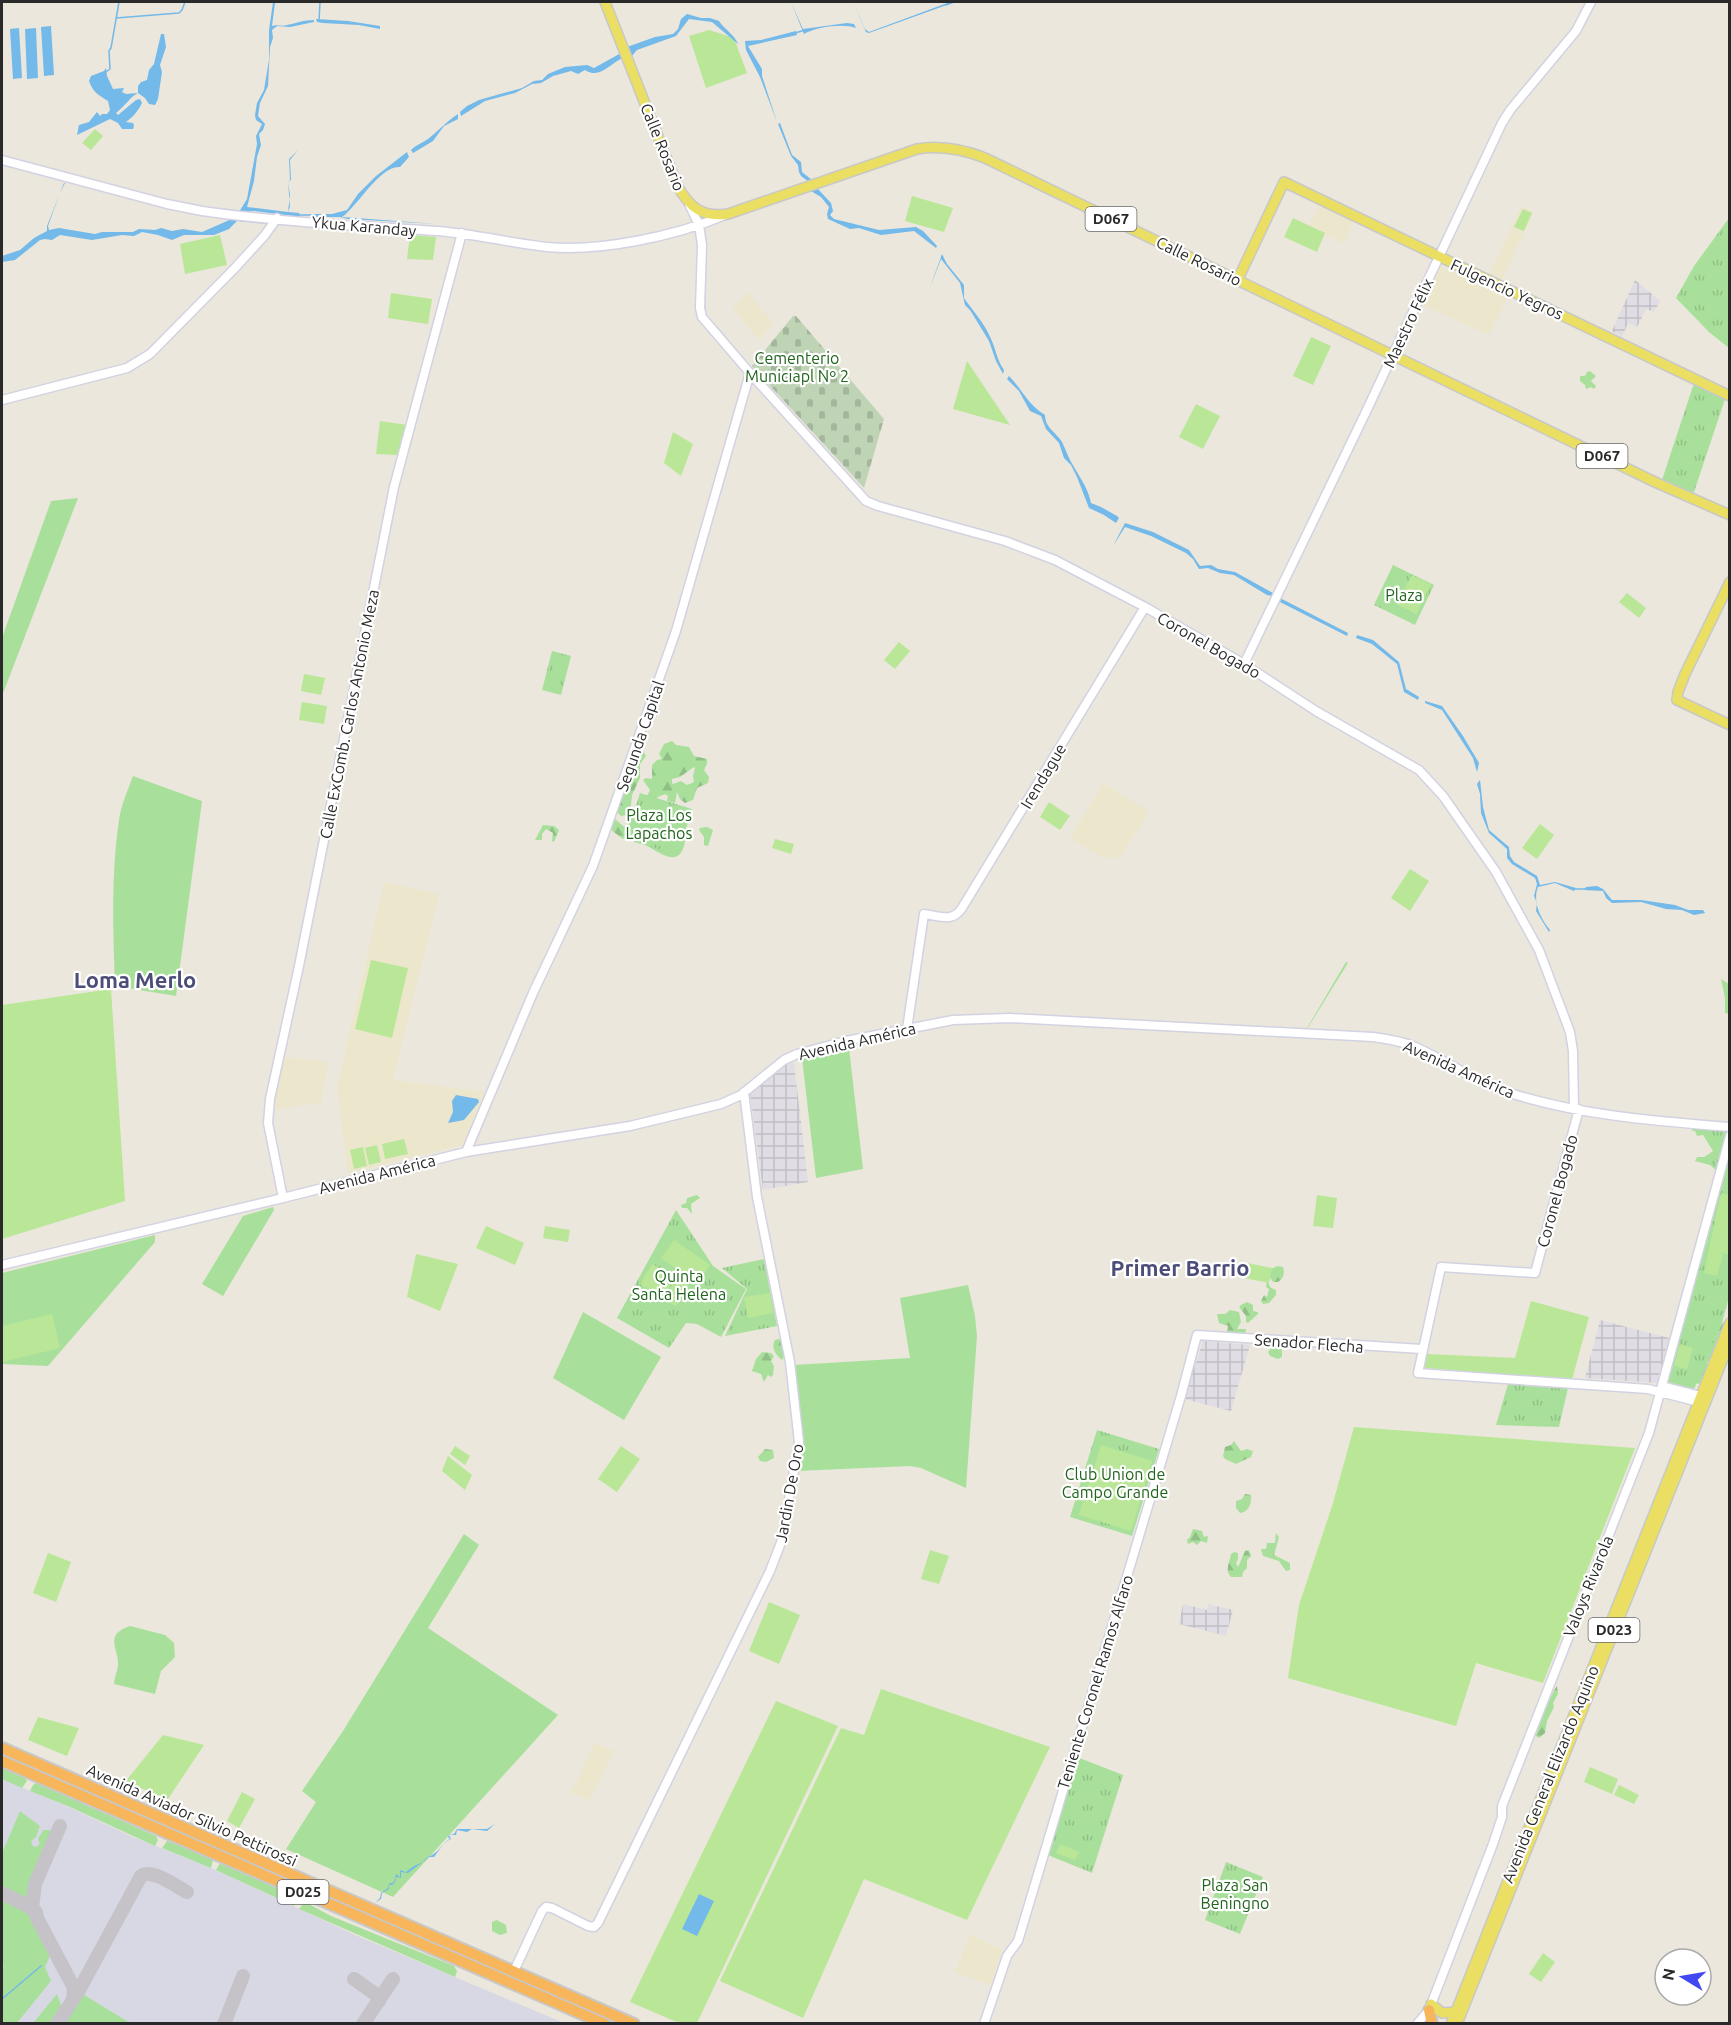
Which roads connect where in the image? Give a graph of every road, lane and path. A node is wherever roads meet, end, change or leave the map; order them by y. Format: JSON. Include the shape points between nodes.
{"nodes":[{"id":1,"x":605,"y":2,"type":"edge"},
{"id":2,"x":1591,"y":2,"type":"edge"},
{"id":3,"x":2,"y":160,"type":"edge"},
{"id":4,"x":689,"y":204,"type":"junction"},
{"id":5,"x":728,"y":214,"type":"junction"},
{"id":6,"x":277,"y":218,"type":"junction"},
{"id":7,"x":699,"y":225,"type":"junction"},
{"id":8,"x":462,"y":233,"type":"junction"},
{"id":9,"x":1439,"y":257,"type":"junction"},
{"id":10,"x":1238,"y":279,"type":"junction"},
{"id":11,"x":1393,"y":354,"type":"junction"},
{"id":12,"x":750,"y":373,"type":"junction"},
{"id":13,"x":1730,"y":396,"type":"edge"},
{"id":14,"x":2,"y":400,"type":"edge"},
{"id":15,"x":1730,"y":515,"type":"edge"},
{"id":16,"x":1730,"y":582,"type":"edge"},
{"id":17,"x":1145,"y":607,"type":"junction"},
{"id":18,"x":1244,"y":664,"type":"junction"},
{"id":19,"x":1730,"y":725,"type":"edge"},
{"id":20,"x":907,"y":1029,"type":"junction"},
{"id":21,"x":744,"y":1092,"type":"junction"},
{"id":22,"x":1576,"y":1108,"type":"junction"},
{"id":23,"x":1730,"y":1127,"type":"edge"},
{"id":24,"x":1730,"y":1136,"type":"edge"},
{"id":25,"x":466,"y":1152,"type":"junction"},
{"id":26,"x":283,"y":1198,"type":"junction"},
{"id":27,"x":2,"y":1264,"type":"edge"},
{"id":28,"x":1730,"y":1323,"type":"edge"},
{"id":29,"x":1197,"y":1335,"type":"joint"},
{"id":30,"x":1730,"y":1341,"type":"edge"},
{"id":31,"x":1422,"y":1349,"type":"junction"},
{"id":32,"x":1660,"y":1389,"type":"junction"},
{"id":33,"x":1701,"y":1402,"type":"junction"},
{"id":34,"x":2,"y":1748,"type":"edge"},
{"id":35,"x":2,"y":1761,"type":"edge"},
{"id":36,"x":459,"y":1947,"type":"junction"},
{"id":37,"x":454,"y":1958,"type":"junction"},
{"id":38,"x":514,"y":1971,"type":"junction"},
{"id":39,"x":1430,"y":2007,"type":"junction"},
{"id":40,"x":1455,"y":2012,"type":"junction"},
{"id":41,"x":605,"y":2024,"type":"edge"},
{"id":42,"x":634,"y":2024,"type":"edge"},
{"id":43,"x":984,"y":2024,"type":"edge"},
{"id":44,"x":1417,"y":2024,"type":"edge"},
{"id":45,"x":1432,"y":2024,"type":"edge"},
{"id":46,"x":1451,"y":2024,"type":"edge"},
{"id":47,"x":1457,"y":2024,"type":"edge"}],
"edges":[{"from":1,"to":4,"type":"main road","name":"Calle Rosario","via":[[677,185]]},
{"from":2,"to":9,"type":"street","name":"Maestro Félix","via":[[1576,31],[1506,117]]},
{"from":3,"to":6,"type":"street","name":"Ykua Karanday","via":[[167,204],[229,215]]},
{"from":4,"to":5,"type":"main road","name":"Calle Rosario","number":"D067","via":[[706,213]]},
{"from":4,"to":7,"type":"street"},
{"from":5,"to":7,"type":"street","name":"Ykua Karanday"},
{"from":5,"to":10,"type":"main road","name":"Calle Rosario","number":"D067","via":[[917,149],[939,147],[965,151],[994,163]]},
{"from":6,"to":8,"type":"street","name":"Ykua Karanday"},
{"from":6,"to":14,"type":"street","via":[[147,357],[128,368]]},
{"from":7,"to":8,"type":"street","name":"Ykua Karanday","via":[[663,236],[565,248]]},
{"from":7,"to":12,"type":"street","name":"Coronel Bogado","via":[[700,313]]},
{"from":8,"to":26,"type":"street","name":"Calle ExComb. Carlos Antonio Meza","via":[[394,488],[270,1099],[268,1123]]},
{"from":9,"to":10,"type":"main road","name":"Fulgencio Yegros","via":[[1284,182]]},
{"from":9,"to":11,"type":"street","name":"Maestro Félix"},
{"from":9,"to":13,"type":"main road","name":"Fulgencio Yegros"},
{"from":10,"to":11,"type":"main road","name":"Calle Rosario","number":"D067"},
{"from":11,"to":15,"type":"main road","name":"Calle Rosario","number":"D067"},
{"from":11,"to":18,"type":"street","name":"Maestro Félix"},
{"from":12,"to":17,"type":"street","name":"Coronel Bogado","via":[[871,503],[1025,548]]},
{"from":12,"to":25,"type":"street","name":"Segunda Capital","via":[[642,733],[593,866]]},
{"from":16,"to":19,"type":"main road","via":[[1685,674],[1677,700]]},
{"from":17,"to":18,"type":"street","name":"Coronel Bogado"},
{"from":17,"to":20,"type":"street","name":"Irendague","via":[[957,915],[951,918],[924,914]]},
{"from":18,"to":22,"type":"street","name":"Coronel Bogado","via":[[1316,711],[1411,764],[1446,800],[1496,872],[1544,960],[1570,1032]]},
{"from":20,"to":21,"type":"street","name":"Avenida América","via":[[784,1059]]},
{"from":20,"to":22,"type":"street","name":"Avenida América","via":[[973,1018],[1010,1018],[1373,1037],[1411,1045],[1503,1090]]},
{"from":21,"to":25,"type":"street","name":"Avenida América","via":[[721,1104],[632,1125]]},
{"from":21,"to":38,"type":"street","name":"Jardin De Oro","via":[[757,1197],[790,1362],[799,1442],[782,1540],[770,1572],[598,1923],[588,1926],[546,1907]]},
{"from":22,"to":23,"type":"street","name":"Avenida América","via":[[1640,1119]]},
{"from":22,"to":31,"type":"street","name":"Coronel Bogado","via":[[1535,1273],[1442,1267]]},
{"from":24,"to":32,"type":"street","name":"Valoys Rivarola"},
{"from":25,"to":26,"type":"street","name":"Avenida América"},
{"from":26,"to":27,"type":"street","name":"Avenida América"},
{"from":28,"to":33,"type":"main road","name":"Avenida General Elizardo Aquino","number":"D023"},
{"from":29,"to":31,"type":"street","name":"Senador Flecha"},
{"from":29,"to":43,"type":"street","name":"Teniente Coronel Ramos Alfaro","via":[[1018,1941],[1008,1956]]},
{"from":30,"to":33,"type":"main road","name":"Avenida General Elizardo Aquino","number":"D023"},
{"from":31,"to":32,"type":"street","via":[[1418,1373]]},
{"from":32,"to":33,"type":"street"},
{"from":32,"to":39,"type":"street","name":"Valoys Rivarola","via":[[1648,1438],[1502,1806],[1493,1844]]},
{"from":33,"to":40,"type":"main road","name":"Avenida General Elizardo Aquino","number":"D023"},
{"from":33,"to":47,"type":"main road","name":"Avenida General Elizardo Aquino","number":"D023"},
{"from":34,"to":36,"type":"highway","name":"Avenida Aviador Silvio Pettirossi","number":"D025"},
{"from":35,"to":37,"type":"highway","name":"Avenida Aviador Silvio Pettirossi","number":"D025"},
{"from":36,"to":37,"type":"highway"},
{"from":36,"to":38,"type":"highway","name":"Avenida Aviador Silvio Pettirossi","number":"D025"},
{"from":37,"to":41,"type":"highway","name":"Avenida Aviador Silvio Pettirossi","number":"D025"},
{"from":38,"to":42,"type":"highway","name":"Avenida Aviador Silvio Pettirossi","number":"D025"},
{"from":39,"to":40,"type":"main road","via":[[1442,2013]]},
{"from":39,"to":44,"type":"street","name":"Valoys Rivarola"},
{"from":39,"to":45,"type":"highway"},
{"from":40,"to":46,"type":"main road","name":"Avenida General Elizardo Aquino","number":"D023"}]}
